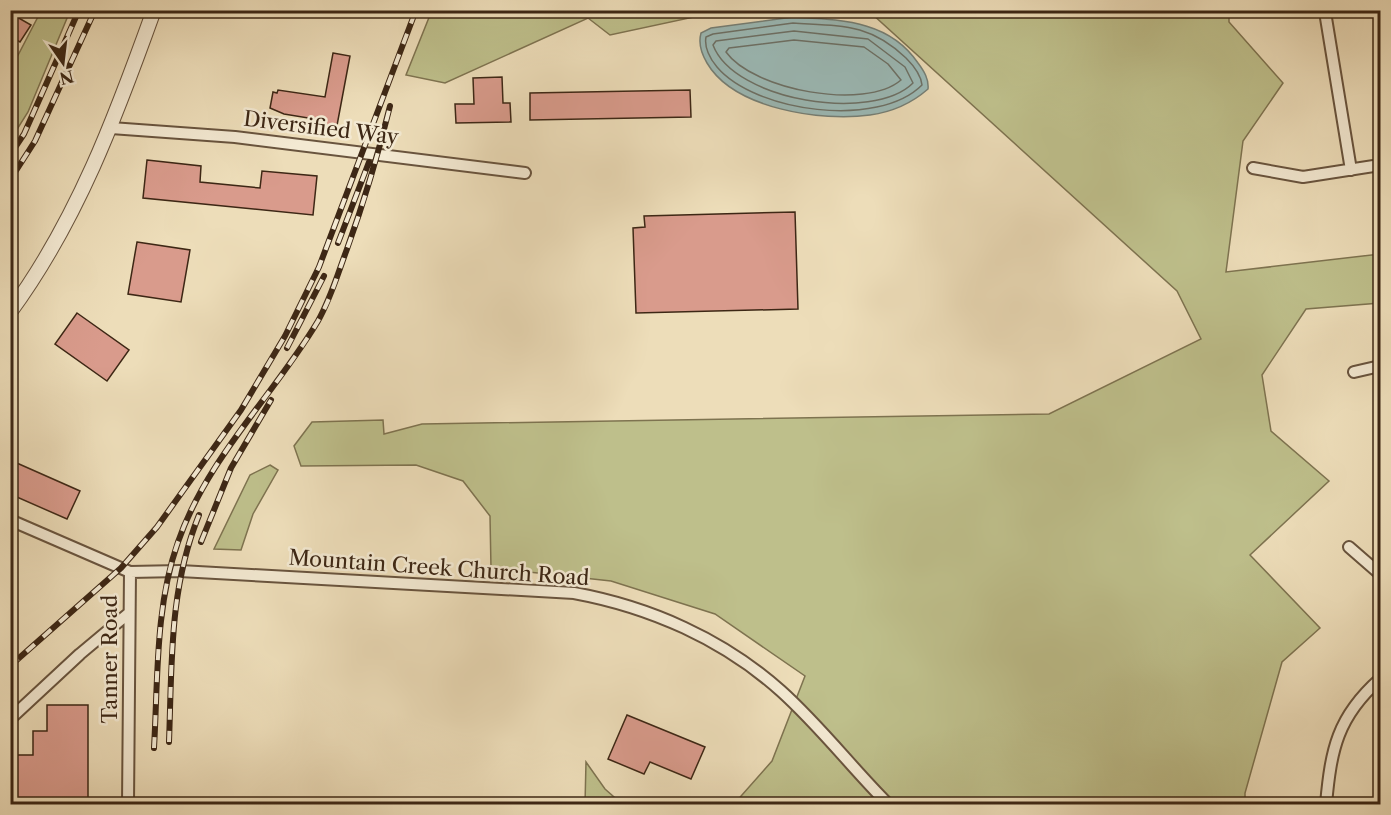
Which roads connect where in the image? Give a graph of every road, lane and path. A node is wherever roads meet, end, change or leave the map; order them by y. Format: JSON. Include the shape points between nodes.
{"nodes":[{"id":1,"x":154,"y":10,"type":"edge"},
{"id":2,"x":1326,"y":18,"type":"dead end"},
{"id":3,"x":111,"y":128,"type":"junction"},
{"id":4,"x":1380,"y":165,"type":"edge"},
{"id":5,"x":1253,"y":168,"type":"dead end"},
{"id":6,"x":1351,"y":170,"type":"junction"},
{"id":7,"x":525,"y":173,"type":"dead end"},
{"id":8,"x":10,"y":312,"type":"edge"},
{"id":9,"x":1380,"y":366,"type":"edge"},
{"id":10,"x":1354,"y":372,"type":"dead end"},
{"id":11,"x":10,"y":520,"type":"edge"},
{"id":12,"x":1349,"y":547,"type":"dead end"},
{"id":13,"x":130,"y":572,"type":"junction"},
{"id":14,"x":1380,"y":574,"type":"edge"},
{"id":15,"x":129,"y":613,"type":"junction"},
{"id":16,"x":1380,"y":680,"type":"edge"},
{"id":17,"x":10,"y":719,"type":"edge"},
{"id":18,"x":128,"y":804,"type":"edge"},
{"id":19,"x":888,"y":804,"type":"edge"},
{"id":20,"x":1326,"y":804,"type":"edge"}],
"edges":[{"from":1,"to":3,"type":"street"},
{"from":2,"to":6,"type":"street"},
{"from":3,"to":7,"type":"street","name":"Diversified Way","via":[[235,137]]},
{"from":3,"to":8,"type":"street","via":[[71,214]]},
{"from":4,"to":6,"type":"street"},
{"from":5,"to":6,"type":"street","via":[[1303,177]]},
{"from":9,"to":10,"type":"street"},
{"from":11,"to":13,"type":"street","name":"Tanner Road"},
{"from":12,"to":14,"type":"street"},
{"from":13,"to":15,"type":"street","name":"Tanner Road"},
{"from":13,"to":19,"type":"street","name":"Mountain Creek Church Road","via":[[180,571],[504,588],[609,600],[678,625],[754,669],[800,710]]},
{"from":15,"to":17,"type":"street"},
{"from":15,"to":18,"type":"street","name":"Tanner Road"},
{"from":16,"to":20,"type":"street","via":[[1355,704],[1337,736]]}]}
